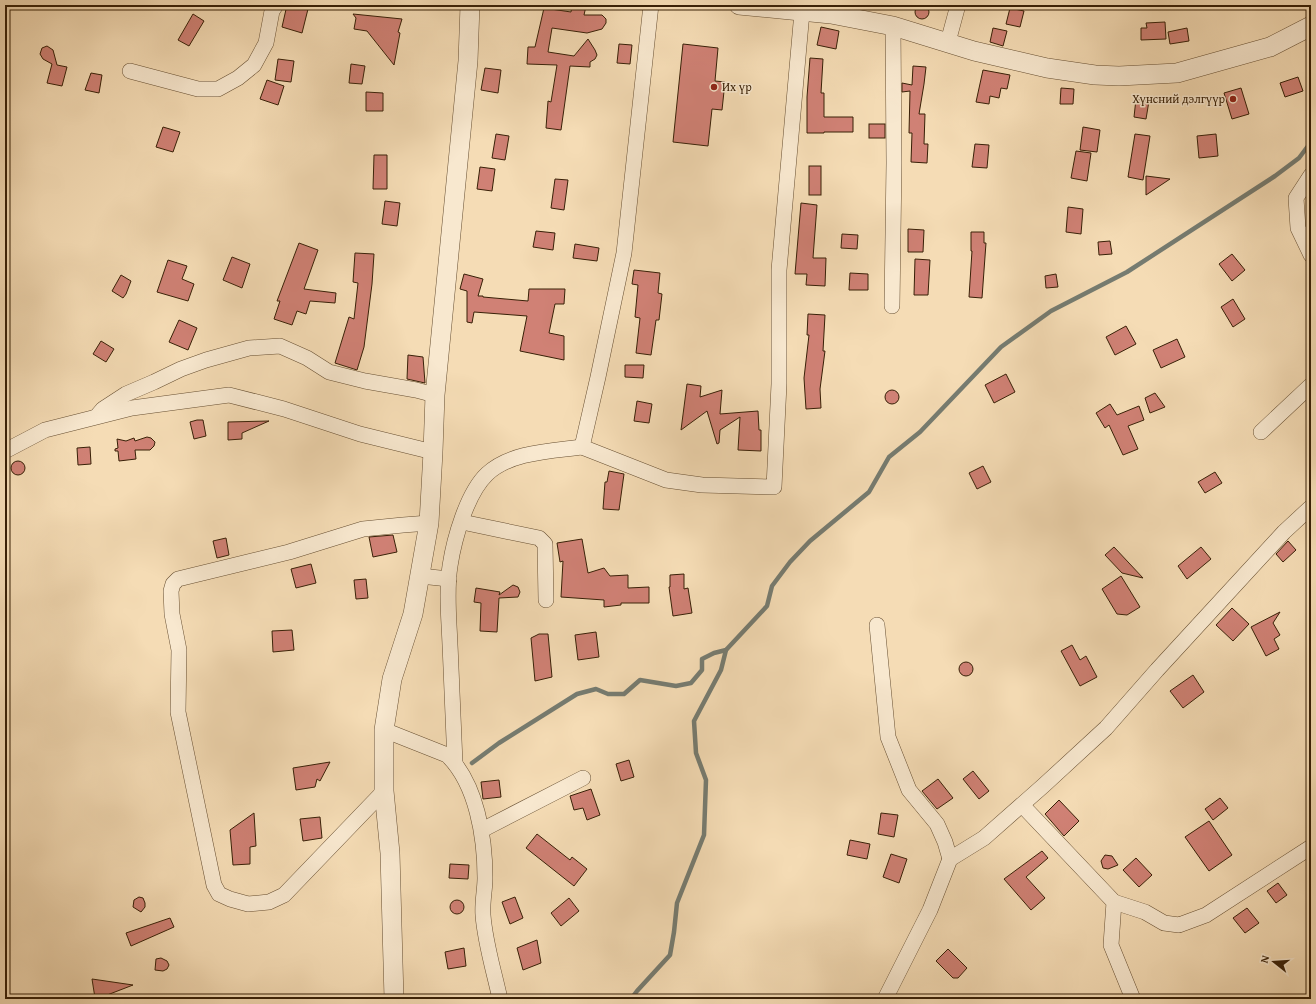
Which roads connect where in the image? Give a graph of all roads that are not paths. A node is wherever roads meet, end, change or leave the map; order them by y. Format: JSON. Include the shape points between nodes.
{"nodes":[{"id":1,"x":276,"y":5,"type":"edge"},
{"id":2,"x":470,"y":5,"type":"edge"},
{"id":3,"x":651,"y":5,"type":"edge"},
{"id":4,"x":739,"y":5,"type":"edge"},
{"id":5,"x":958,"y":5,"type":"edge"},
{"id":6,"x":769,"y":7,"type":"edge"},
{"id":7,"x":802,"y":12,"type":"junction"},
{"id":8,"x":893,"y":26,"type":"junction"},
{"id":9,"x":1311,"y":26,"type":"edge"},
{"id":10,"x":948,"y":42,"type":"junction"},
{"id":11,"x":130,"y":71,"type":"dead end"},
{"id":12,"x":1311,"y":175,"type":"edge"},
{"id":13,"x":1311,"y":255,"type":"edge"},
{"id":14,"x":892,"y":306,"type":"dead end"},
{"id":15,"x":1311,"y":385,"type":"edge"},
{"id":16,"x":435,"y":395,"type":"junction"},
{"id":17,"x":96,"y":418,"type":"junction"},
{"id":18,"x":1261,"y":432,"type":"dead end"},
{"id":19,"x":582,"y":447,"type":"junction"},
{"id":20,"x":5,"y":451,"type":"edge"},
{"id":21,"x":433,"y":452,"type":"junction"},
{"id":22,"x":1311,"y":507,"type":"edge"},
{"id":23,"x":462,"y":522,"type":"junction"},
{"id":24,"x":429,"y":523,"type":"junction"},
{"id":25,"x":420,"y":576,"type":"junction"},
{"id":26,"x":449,"y":579,"type":"junction"},
{"id":27,"x":546,"y":600,"type":"dead end"},
{"id":28,"x":877,"y":625,"type":"dead end"},
{"id":29,"x":384,"y":730,"type":"junction"},
{"id":30,"x":455,"y":763,"type":"junction"},
{"id":31,"x":583,"y":778,"type":"dead end"},
{"id":32,"x":384,"y":791,"type":"junction"},
{"id":33,"x":1022,"y":805,"type":"junction"},
{"id":34,"x":482,"y":830,"type":"junction"},
{"id":35,"x":1311,"y":847,"type":"edge"},
{"id":36,"x":950,"y":859,"type":"junction"},
{"id":37,"x":1114,"y":902,"type":"junction"},
{"id":38,"x":394,"y":999,"type":"edge"},
{"id":39,"x":500,"y":999,"type":"edge"},
{"id":40,"x":884,"y":999,"type":"edge"},
{"id":41,"x":1133,"y":999,"type":"edge"}],
"edges":[{"from":1,"to":11,"type":"street","via":[[272,11],[266,43],[254,65],[218,89],[198,89]]},
{"from":2,"to":16,"type":"street","via":[[468,61]]},
{"from":3,"to":19,"type":"street","via":[[624,253]]},
{"from":4,"to":6,"type":"street"},
{"from":5,"to":10,"type":"street"},
{"from":6,"to":7,"type":"street"},
{"from":7,"to":8,"type":"street","via":[[832,14]]},
{"from":7,"to":19,"type":"street","via":[[779,270],[779,384],[774,487],[702,485],[666,480]]},
{"from":8,"to":10,"type":"street"},
{"from":8,"to":14,"type":"street"},
{"from":9,"to":10,"type":"street","via":[[1270,47],[1230,59],[1177,73],[1138,76],[1095,75],[1047,68],[974,51]]},
{"from":12,"to":13,"type":"street","via":[[1296,198],[1298,228]]},
{"from":15,"to":18,"type":"street"},
{"from":16,"to":17,"type":"street","via":[[329,372],[307,358],[280,346],[250,348],[181,369],[126,394],[103,409]]},
{"from":16,"to":21,"type":"street"},
{"from":17,"to":20,"type":"street","via":[[45,430]]},
{"from":17,"to":21,"type":"street","via":[[132,408],[229,395],[284,409],[360,434]]},
{"from":19,"to":23,"type":"street","via":[[515,458],[496,467],[474,491]]},
{"from":21,"to":24,"type":"street"},
{"from":22,"to":33,"type":"street","via":[[1284,532],[1106,728]]},
{"from":23,"to":26,"type":"street","via":[[452,554]]},
{"from":23,"to":27,"type":"street","via":[[539,538],[545,544]]},
{"from":24,"to":25,"type":"street"},
{"from":24,"to":32,"type":"street","via":[[363,529],[289,552],[178,580],[173,584],[171,591],[172,614],[179,650],[178,712],[214,885],[219,894],[248,904],[269,902],[284,895]]},
{"from":25,"to":26,"type":"street"},
{"from":25,"to":29,"type":"street","via":[[413,614],[392,679]]},
{"from":26,"to":30,"type":"street"},
{"from":28,"to":36,"type":"street","via":[[888,737],[909,790],[937,824]]},
{"from":29,"to":30,"type":"street","via":[[447,755]]},
{"from":29,"to":32,"type":"street"},
{"from":30,"to":34,"type":"street","via":[[478,810]]},
{"from":31,"to":34,"type":"street"},
{"from":32,"to":38,"type":"street","via":[[390,853]]},
{"from":33,"to":36,"type":"street","via":[[984,838]]},
{"from":33,"to":37,"type":"street"},
{"from":34,"to":39,"type":"street","via":[[485,878],[483,913]]},
{"from":35,"to":37,"type":"street","via":[[1206,915],[1179,926],[1164,923],[1145,912]]},
{"from":36,"to":40,"type":"street","via":[[930,910]]},
{"from":37,"to":41,"type":"street","via":[[1111,945]]}]}
